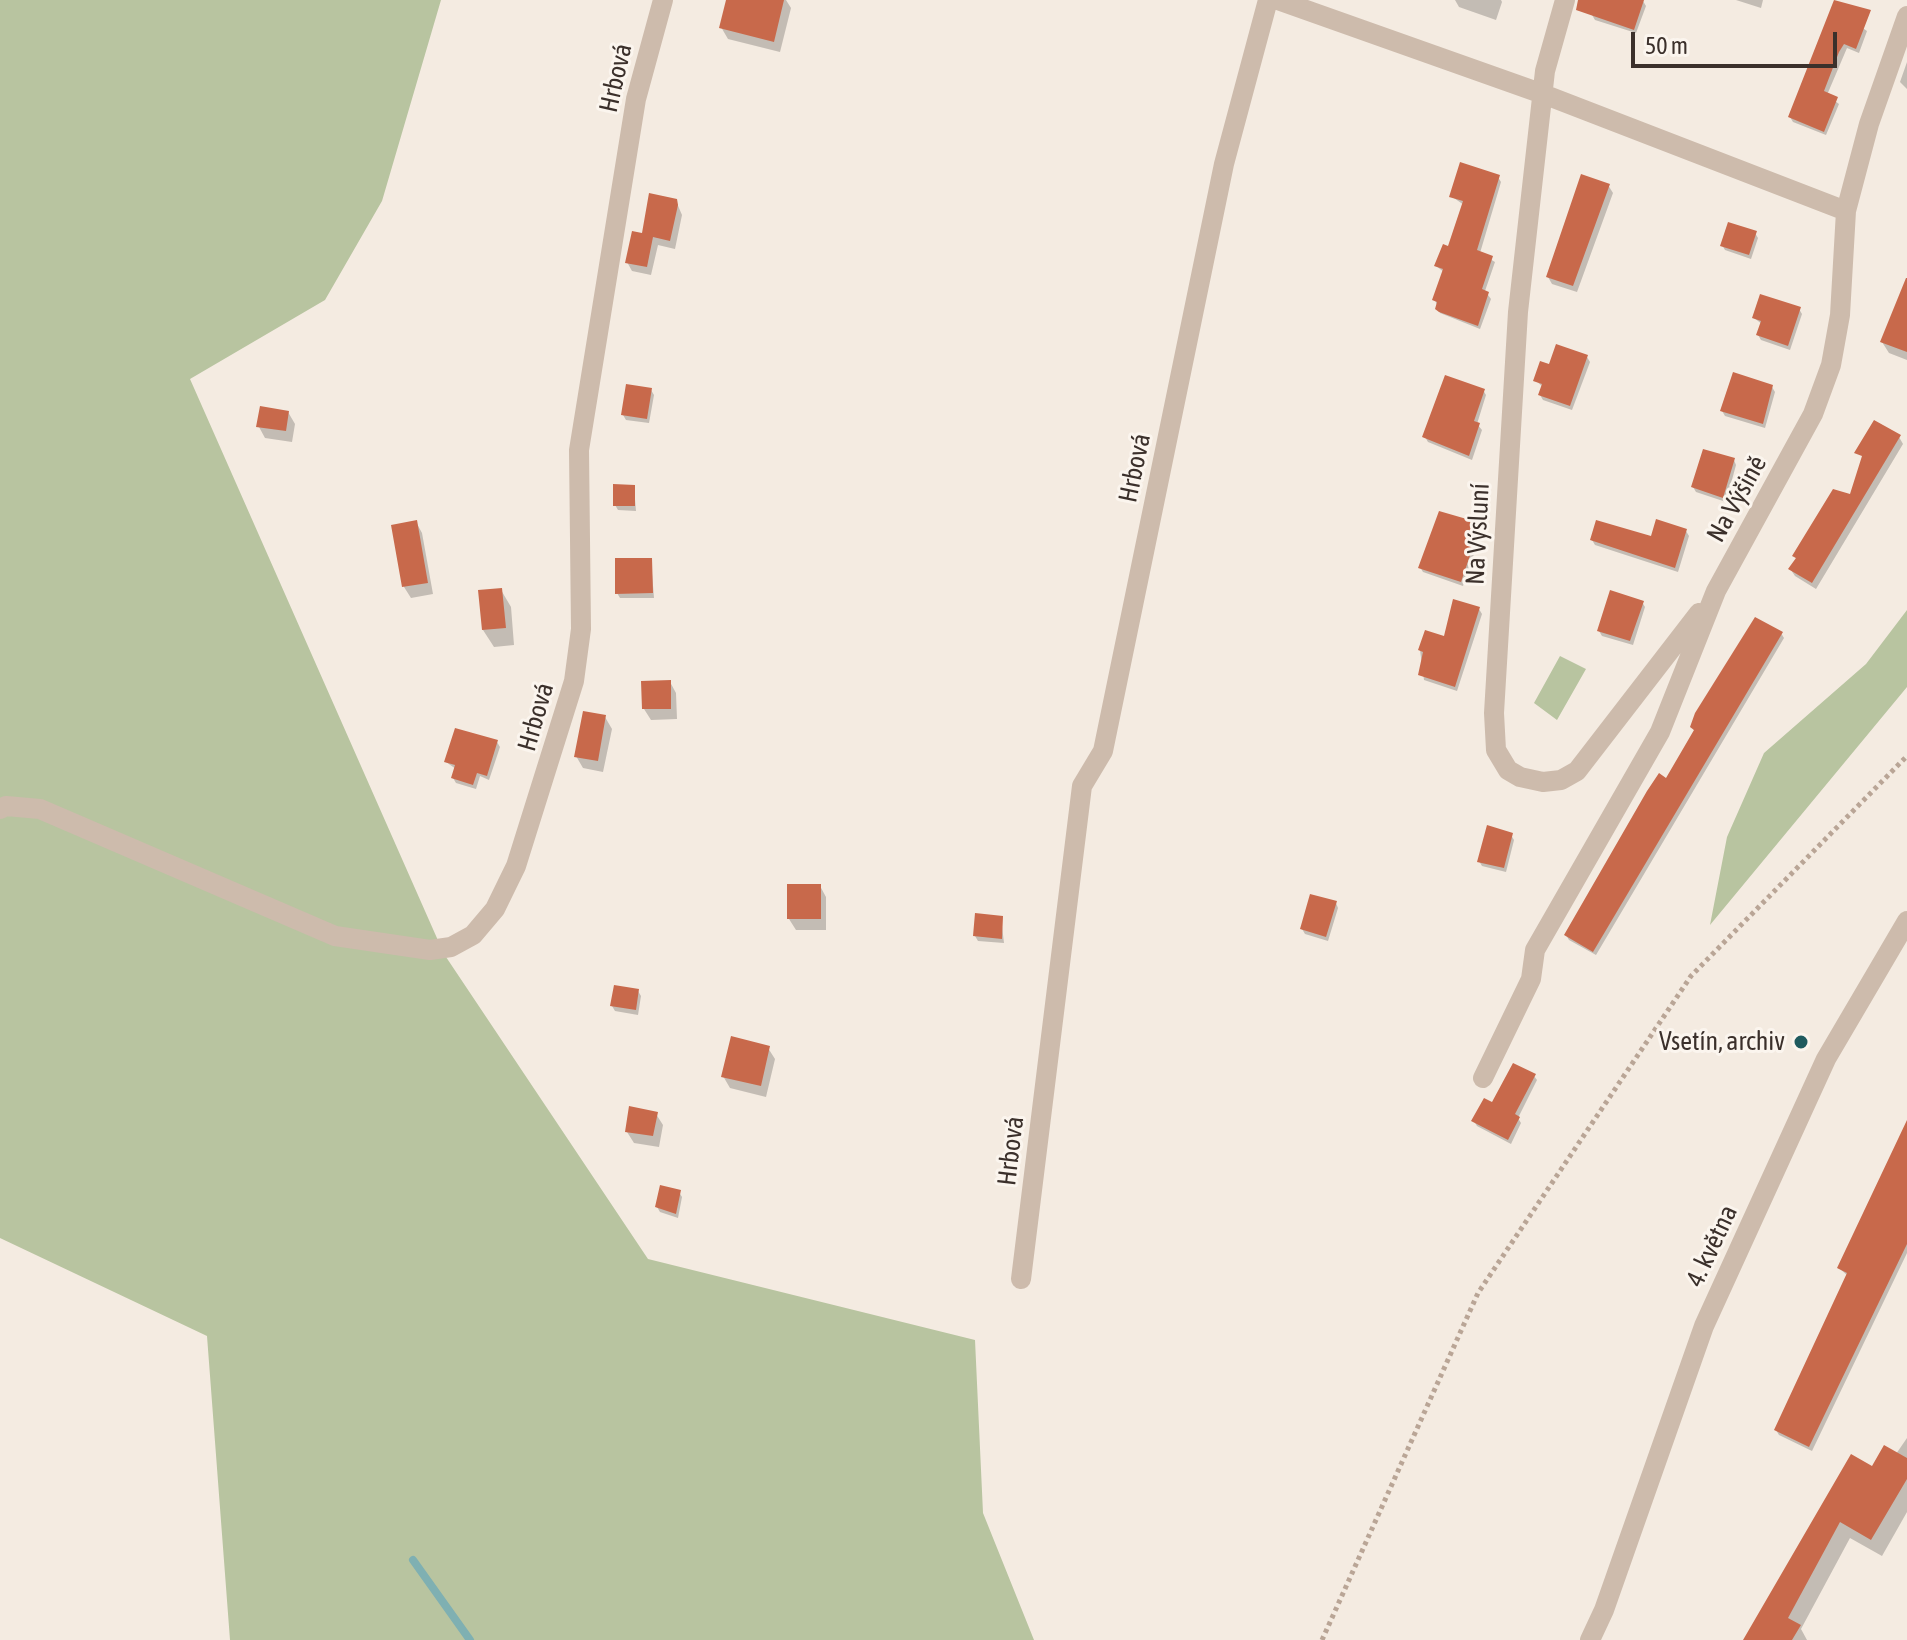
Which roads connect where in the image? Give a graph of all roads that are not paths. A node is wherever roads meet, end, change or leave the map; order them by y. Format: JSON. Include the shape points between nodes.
{"nodes":[{"id":1,"x":663,"y":0,"type":"edge"},
{"id":2,"x":1268,"y":0,"type":"edge"},
{"id":3,"x":1278,"y":0,"type":"edge"},
{"id":4,"x":1565,"y":0,"type":"edge"},
{"id":5,"x":1907,"y":16,"type":"edge"},
{"id":6,"x":1543,"y":94,"type":"junction"},
{"id":7,"x":1846,"y":211,"type":"junction"},
{"id":8,"x":1716,"y":591,"type":"junction"},
{"id":9,"x":0,"y":809,"type":"edge"},
{"id":10,"x":1907,"y":921,"type":"edge"},
{"id":11,"x":1483,"y":1078,"type":"dead end"},
{"id":12,"x":1021,"y":1279,"type":"dead end"},
{"id":13,"x":1590,"y":1640,"type":"edge"}],
"edges":[{"from":1,"to":9,"type":"street","name":"Hrbová","via":[[636,99],[579,450],[581,629],[574,681],[516,866],[495,909],[473,935],[451,947],[430,950],[335,936],[40,809]]},
{"from":2,"to":12,"type":"street","name":"Hrbová","via":[[1224,164],[1103,751],[1082,786]]},
{"from":3,"to":6,"type":"street"},
{"from":4,"to":6,"type":"street","name":"Na Výsluní"},
{"from":5,"to":7,"type":"street","name":"Na Výšině","via":[[1869,124]]},
{"from":6,"to":7,"type":"street"},
{"from":6,"to":8,"type":"street","name":"Na Výsluní","via":[[1518,312],[1495,697],[1496,750],[1508,770],[1543,782],[1577,771]]},
{"from":7,"to":8,"type":"street","name":"Na Výšině","via":[[1840,315],[1831,365],[1813,414]]},
{"from":8,"to":11,"type":"street","name":"Na Výšině","via":[[1660,732],[1535,950],[1531,979]]},
{"from":10,"to":13,"type":"street","name":"4. května","via":[[1826,1059],[1704,1326]]}]}
